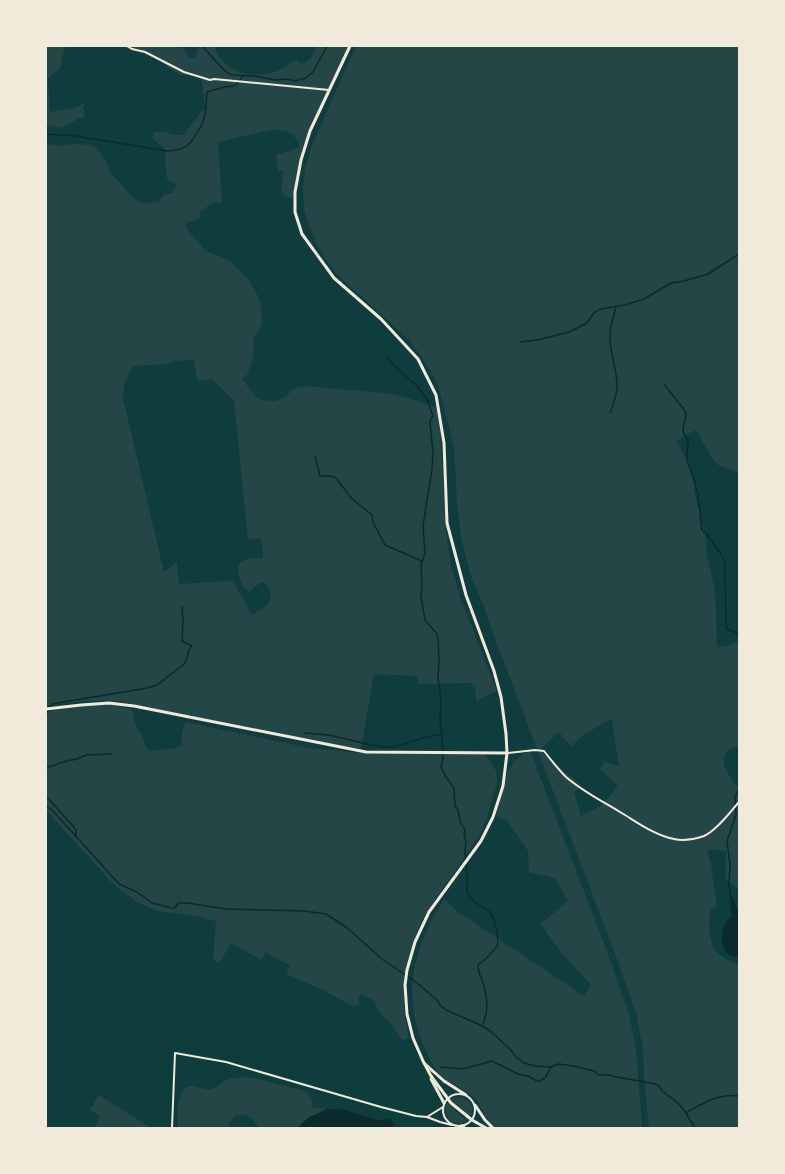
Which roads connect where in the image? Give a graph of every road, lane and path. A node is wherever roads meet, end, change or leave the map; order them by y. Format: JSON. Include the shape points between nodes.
{"nodes":[{"id":1,"x":127,"y":46,"type":"edge"},
{"id":2,"x":350,"y":46,"type":"edge"},
{"id":3,"x":329,"y":90,"type":"junction"},
{"id":4,"x":46,"y":710,"type":"edge"},
{"id":5,"x":507,"y":753,"type":"junction"},
{"id":6,"x":739,"y":802,"type":"edge"},
{"id":7,"x":423,"y":1061,"type":"junction"},
{"id":8,"x":466,"y":1095,"type":"junction"},
{"id":9,"x":447,"y":1098,"type":"junction"},
{"id":10,"x":443,"y":1105,"type":"junction"},
{"id":11,"x":475,"y":1105,"type":"junction"},
{"id":12,"x":427,"y":1117,"type":"junction"},
{"id":13,"x":472,"y":1120,"type":"junction"},
{"id":14,"x":452,"y":1125,"type":"junction"},
{"id":15,"x":460,"y":1126,"type":"junction"},
{"id":16,"x":172,"y":1128,"type":"edge"},
{"id":17,"x":465,"y":1128,"type":"edge"},
{"id":18,"x":486,"y":1128,"type":"edge"},
{"id":19,"x":494,"y":1128,"type":"edge"}],
"edges":[{"from":1,"to":3,"type":"street","via":[[145,52],[184,72],[210,80]]},
{"from":2,"to":3,"type":"main road"},
{"from":3,"to":5,"type":"main road","via":[[310,131],[301,160],[295,192],[295,212],[302,234],[334,278],[381,319],[418,359],[436,395],[444,443],[447,523],[466,595],[501,697]]},
{"from":4,"to":5,"type":"main road","via":[[109,703],[366,752]]},
{"from":5,"to":6,"type":"street","via":[[544,751],[566,777],[590,794],[658,834],[674,839],[692,839],[708,834]]},
{"from":5,"to":7,"type":"main road","via":[[503,786],[493,817],[480,840],[429,912],[415,942],[407,970],[407,1014],[413,1038]]},
{"from":7,"to":8,"type":"main road","via":[[444,1081]]},
{"from":7,"to":9,"type":"main road"},
{"from":7,"to":10,"type":"main road"},
{"from":8,"to":9,"type":"street","via":[[461,1093]]},
{"from":8,"to":11,"type":"street"},
{"from":9,"to":10,"type":"street"},
{"from":9,"to":13,"type":"main road"},
{"from":10,"to":12,"type":"street"},
{"from":10,"to":14,"type":"street","via":[[445,1118]]},
{"from":11,"to":13,"type":"street"},
{"from":11,"to":19,"type":"main road"},
{"from":12,"to":14,"type":"street"},
{"from":12,"to":16,"type":"street","via":[[381,1107],[226,1062],[175,1053]]},
{"from":13,"to":15,"type":"street"},
{"from":13,"to":18,"type":"main road"},
{"from":14,"to":15,"type":"street"},
{"from":15,"to":17,"type":"main road"}]}
